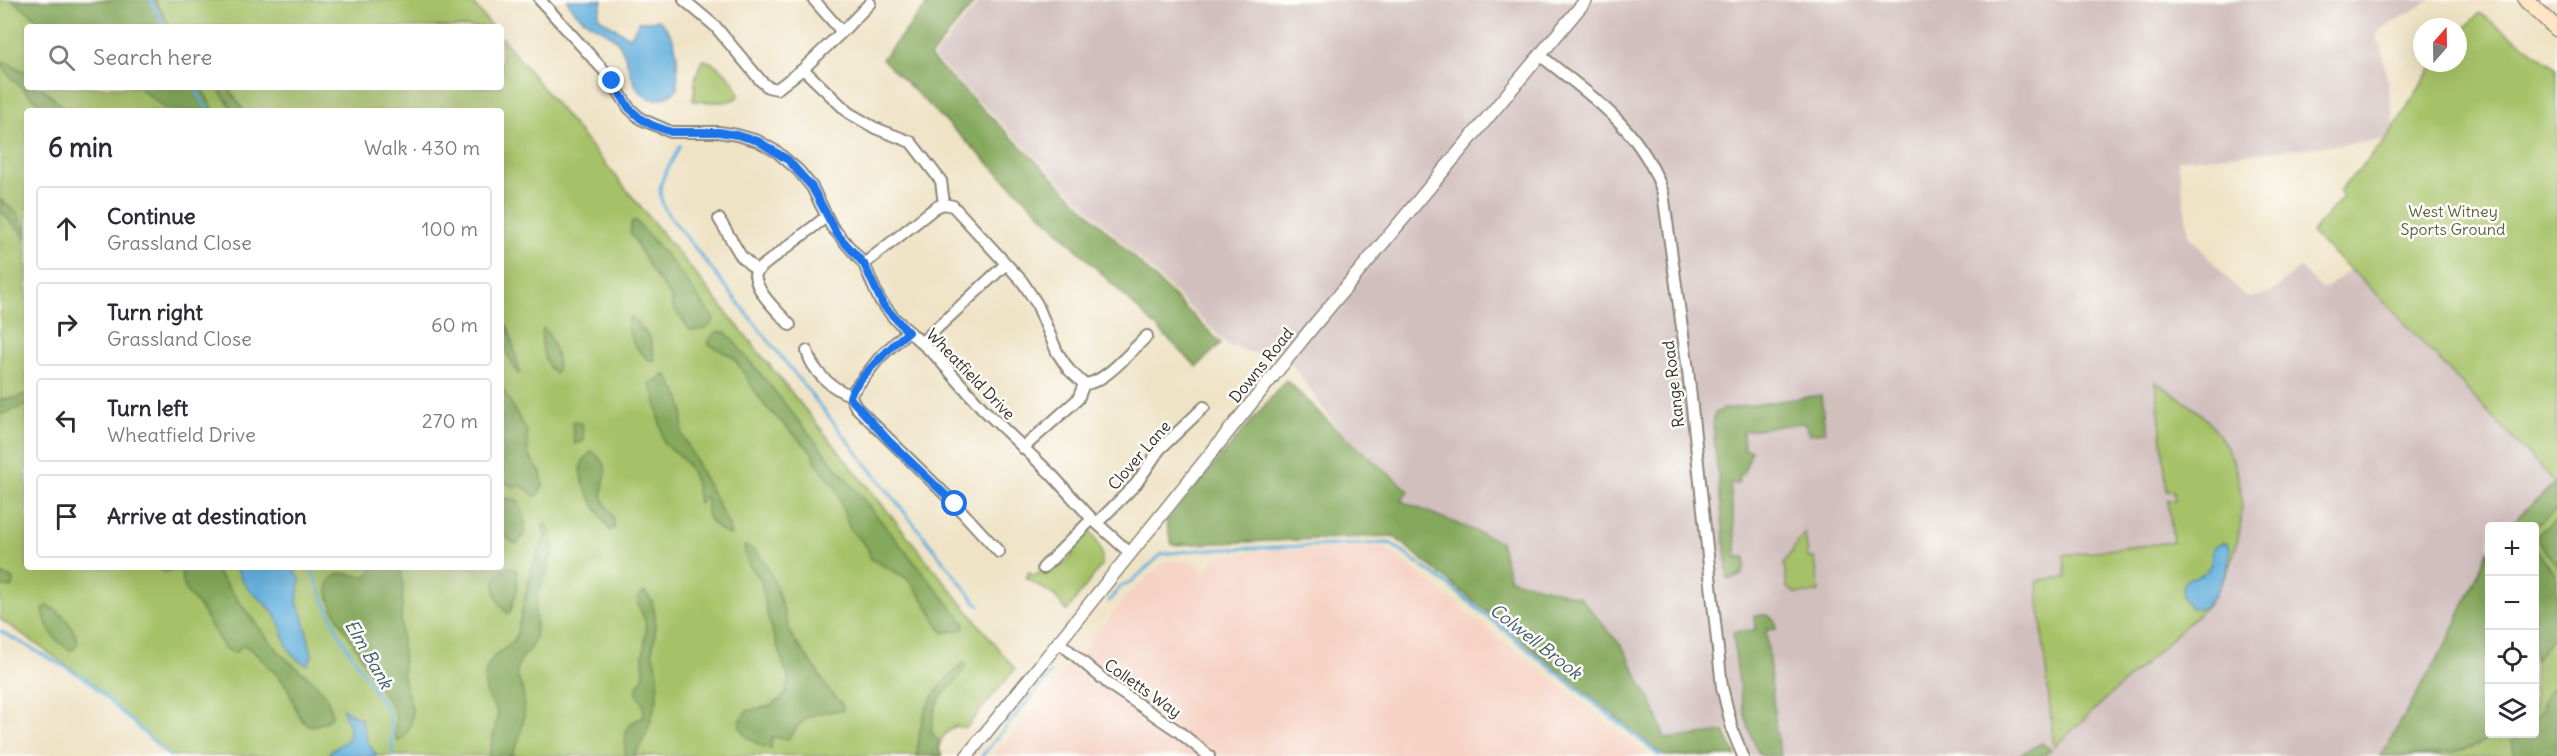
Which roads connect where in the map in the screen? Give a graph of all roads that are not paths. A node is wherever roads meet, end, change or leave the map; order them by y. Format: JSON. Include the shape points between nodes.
{"nodes":[{"id":1,"x":540,"y":0,"type":"edge"},
{"id":2,"x":684,"y":0,"type":"edge"},
{"id":3,"x":814,"y":0,"type":"edge"},
{"id":4,"x":1587,"y":0,"type":"edge"},
{"id":5,"x":2526,"y":0,"type":"edge"},
{"id":6,"x":870,"y":3,"type":"dead end"},
{"id":7,"x":2557,"y":29,"type":"edge"},
{"id":8,"x":842,"y":32,"type":"junction"},
{"id":9,"x":1541,"y":56,"type":"junction"},
{"id":10,"x":803,"y":69,"type":"junction"},
{"id":11,"x":944,"y":204,"type":"junction"},
{"id":12,"x":826,"y":217,"type":"junction"},
{"id":13,"x":719,"y":219,"type":"dead end"},
{"id":14,"x":864,"y":264,"type":"junction"},
{"id":15,"x":1006,"y":264,"type":"junction"},
{"id":16,"x":757,"y":272,"type":"junction"},
{"id":17,"x":790,"y":325,"type":"dead end"},
{"id":18,"x":908,"y":332,"type":"junction"},
{"id":19,"x":1147,"y":336,"type":"dead end"},
{"id":20,"x":922,"y":342,"type":"junction"},
{"id":21,"x":807,"y":351,"type":"dead end"},
{"id":22,"x":1084,"y":384,"type":"junction"},
{"id":23,"x":850,"y":394,"type":"junction"},
{"id":24,"x":1204,"y":407,"type":"dead end"},
{"id":25,"x":1023,"y":448,"type":"junction"},
{"id":26,"x":1095,"y":521,"type":"junction"},
{"id":27,"x":999,"y":552,"type":"dead end"},
{"id":28,"x":1130,"y":553,"type":"junction"},
{"id":29,"x":1043,"y":568,"type":"dead end"},
{"id":30,"x":1060,"y":643,"type":"junction"},
{"id":31,"x":967,"y":756,"type":"edge"},
{"id":32,"x":1209,"y":756,"type":"edge"},
{"id":33,"x":1743,"y":756,"type":"edge"}],
"edges":[{"from":1,"to":12,"type":"street","name":"Wheatfield Drive","via":[[608,75],[641,119],[671,132],[719,132],[758,141],[798,170],[812,187]]},
{"from":2,"to":10,"type":"street","via":[[715,26],[768,87],[784,86]]},
{"from":3,"to":8,"type":"street"},
{"from":4,"to":9,"type":"street","name":"Downs Road"},
{"from":5,"to":7,"type":"main road"},
{"from":6,"to":8,"type":"street"},
{"from":8,"to":10,"type":"street"},
{"from":9,"to":28,"type":"street","name":"Downs Road","via":[[1381,244]]},
{"from":9,"to":33,"type":"street","name":"Range Road","via":[[1630,132],[1656,171],[1663,193],[1689,381],[1722,687]]},
{"from":10,"to":11,"type":"street","via":[[849,113],[911,142],[941,181]]},
{"from":11,"to":14,"type":"street"},
{"from":11,"to":15,"type":"street","via":[[958,210]]},
{"from":12,"to":14,"type":"street","name":"Wheatfield Drive"},
{"from":12,"to":16,"type":"street"},
{"from":13,"to":16,"type":"street","via":[[741,256]]},
{"from":14,"to":18,"type":"street","name":"Wheatfield Drive","via":[[883,305]]},
{"from":15,"to":20,"type":"street"},
{"from":15,"to":22,"type":"street","via":[[1030,292],[1069,370]]},
{"from":16,"to":17,"type":"street","via":[[756,283]]},
{"from":18,"to":20,"type":"street","name":"Wheatfield Drive"},
{"from":18,"to":23,"type":"street","via":[[880,357]]},
{"from":19,"to":22,"type":"street","via":[[1102,377]]},
{"from":20,"to":25,"type":"street","name":"Wheatfield Drive"},
{"from":21,"to":23,"type":"street","via":[[828,382],[838,391]]},
{"from":22,"to":25,"type":"street","via":[[1078,399]]},
{"from":23,"to":27,"type":"street","via":[[856,407]]},
{"from":24,"to":26,"type":"street","name":"Clover Lane","via":[[1159,450],[1136,484]]},
{"from":25,"to":26,"type":"street","name":"Wheatfield Drive"},
{"from":26,"to":28,"type":"street","name":"Wheatfield Drive"},
{"from":26,"to":29,"type":"street","name":"Clover Lane"},
{"from":28,"to":30,"type":"street","name":"Downs Road"},
{"from":30,"to":31,"type":"street","name":"Downs Road"},
{"from":30,"to":32,"type":"street","name":"Colletts Way","via":[[1110,685]]}]}
